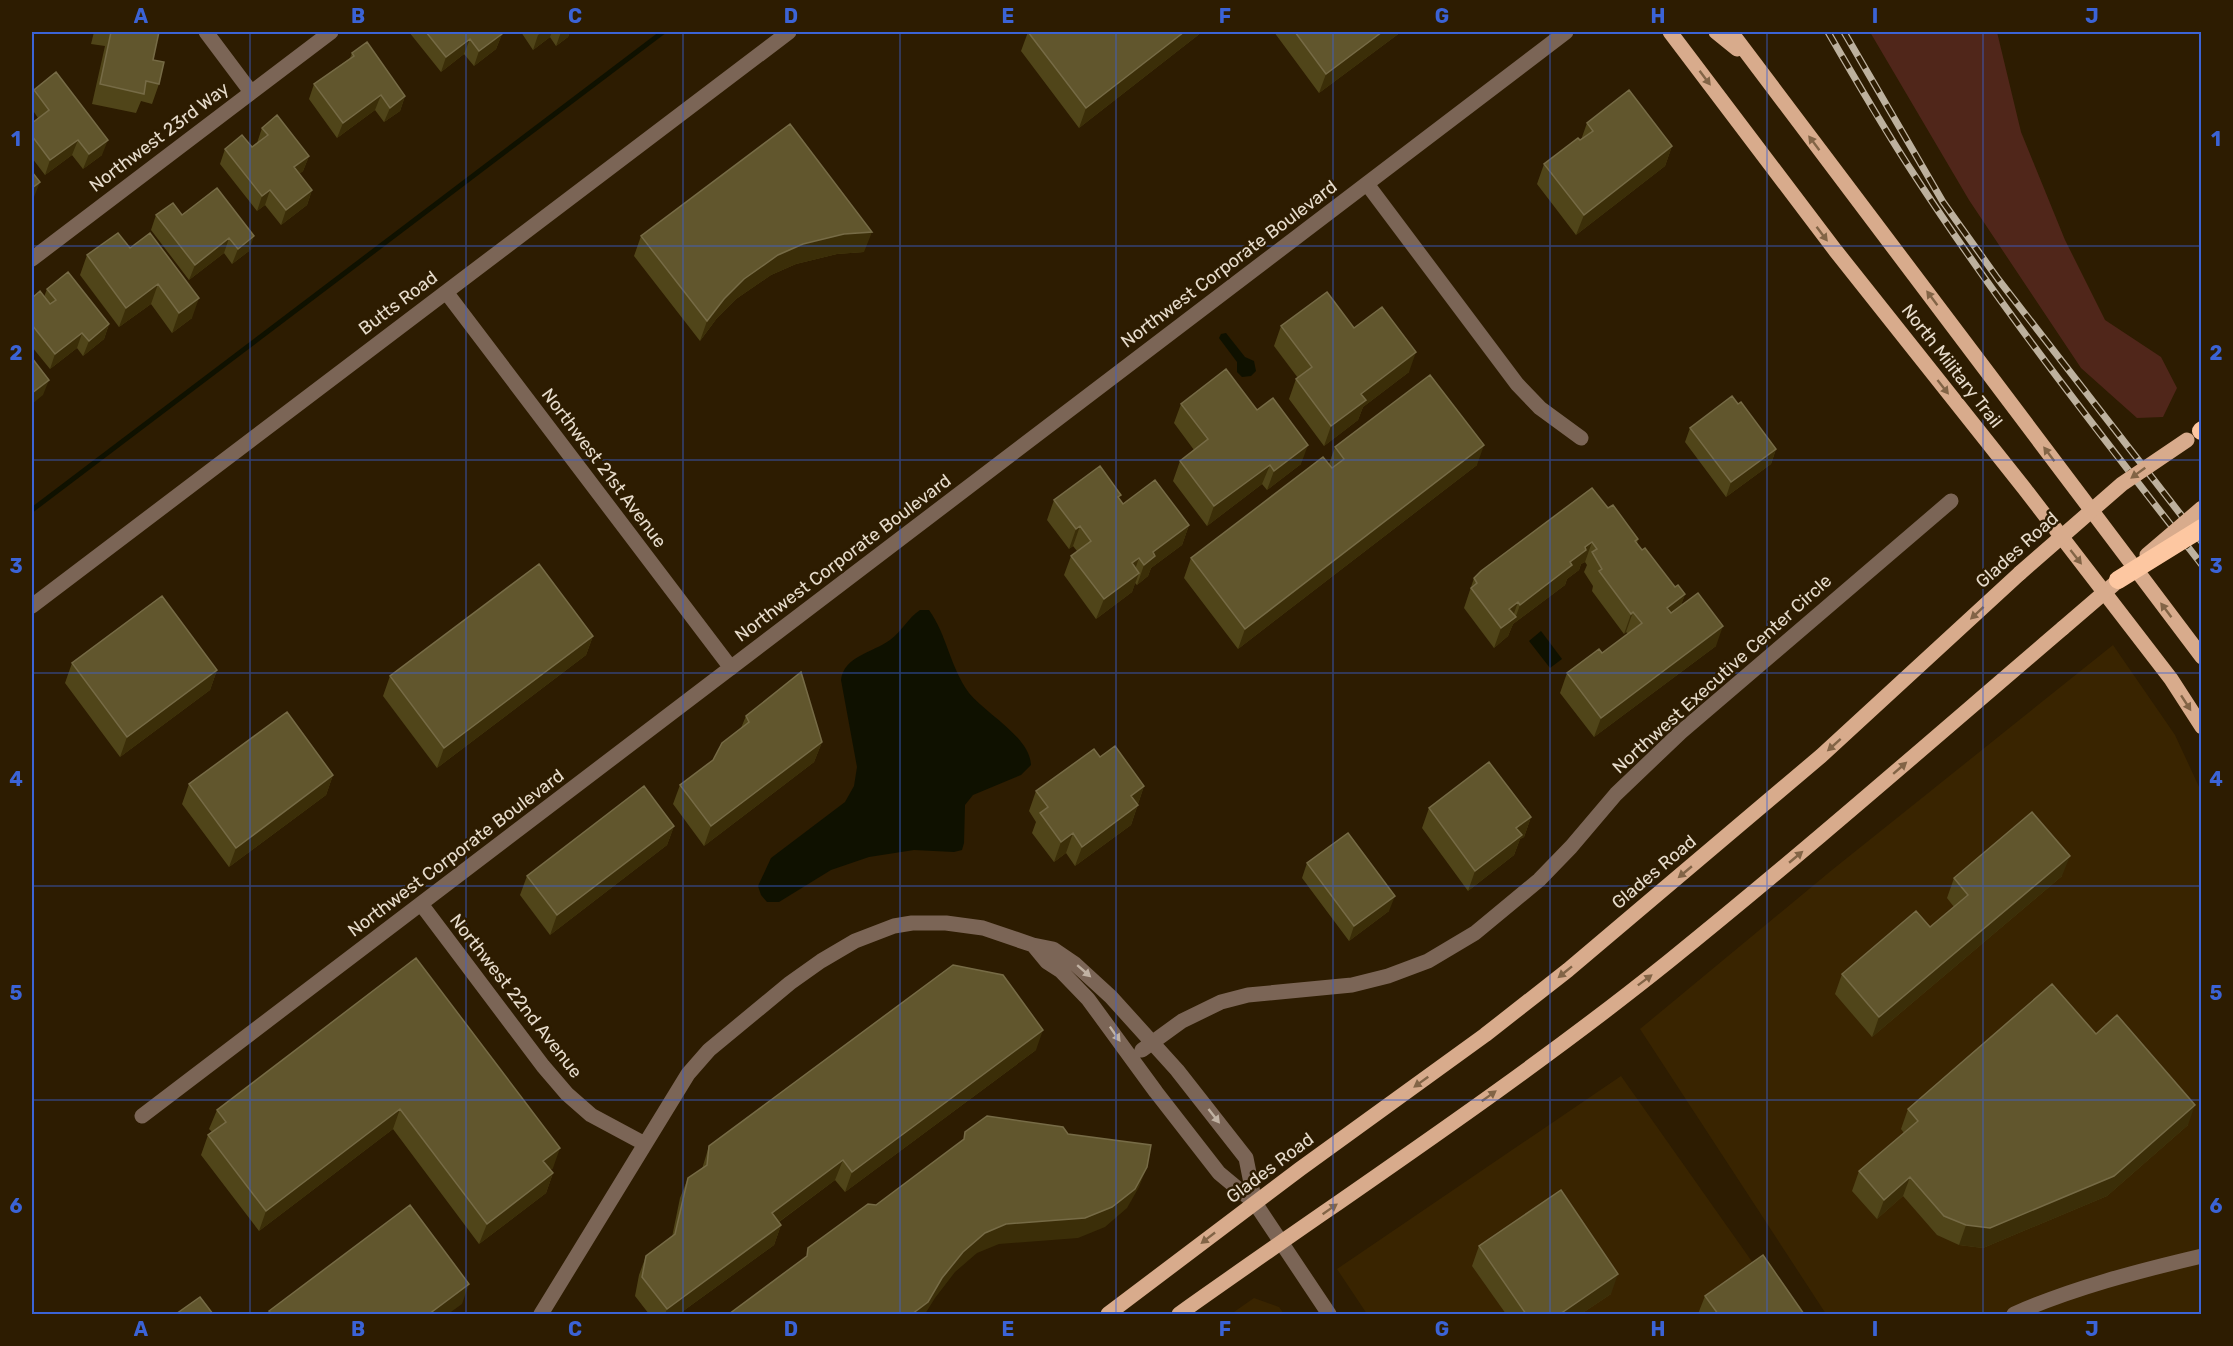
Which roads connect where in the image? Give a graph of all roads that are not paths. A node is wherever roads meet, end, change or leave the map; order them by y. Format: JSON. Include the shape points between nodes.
{"nodes":[{"id":1,"x":206,"y":32,"type":"edge"},
{"id":2,"x":331,"y":32,"type":"edge"},
{"id":3,"x":789,"y":32,"type":"edge"},
{"id":4,"x":1566,"y":32,"type":"edge"},
{"id":5,"x":1670,"y":32,"type":"edge"},
{"id":6,"x":1716,"y":32,"type":"edge"},
{"id":7,"x":1731,"y":32,"type":"edge"},
{"id":8,"x":1759,"y":69,"type":"junction"},
{"id":9,"x":251,"y":92,"type":"junction"},
{"id":10,"x":1367,"y":184,"type":"junction"},
{"id":11,"x":32,"y":259,"type":"edge"},
{"id":12,"x":446,"y":292,"type":"junction"},
{"id":13,"x":2198,"y":433,"type":"edge"},
{"id":14,"x":1581,"y":438,"type":"dead end"},
{"id":15,"x":1951,"y":501,"type":"dead end"},
{"id":16,"x":2202,"y":508,"type":"edge"},
{"id":17,"x":2202,"y":528,"type":"edge"},
{"id":18,"x":2118,"y":580,"type":"junction"},
{"id":19,"x":32,"y":606,"type":"edge"},
{"id":20,"x":2202,"y":657,"type":"edge"},
{"id":21,"x":730,"y":668,"type":"junction"},
{"id":22,"x":2202,"y":727,"type":"edge"},
{"id":23,"x":421,"y":904,"type":"junction"},
{"id":24,"x":1033,"y":945,"type":"junction"},
{"id":25,"x":1147,"y":1046,"type":"junction"},
{"id":26,"x":142,"y":1116,"type":"dead end"},
{"id":27,"x":645,"y":1144,"type":"junction"},
{"id":28,"x":1255,"y":1203,"type":"junction"},
{"id":29,"x":1281,"y":1242,"type":"junction"},
{"id":30,"x":2202,"y":1256,"type":"edge"},
{"id":31,"x":542,"y":1314,"type":"edge"},
{"id":32,"x":1108,"y":1314,"type":"edge"},
{"id":33,"x":1179,"y":1314,"type":"edge"},
{"id":34,"x":1329,"y":1314,"type":"edge"},
{"id":35,"x":2014,"y":1314,"type":"edge"}],
"edges":[{"from":1,"to":9,"type":"street","name":"Northwest 23rd Way"},
{"from":2,"to":9,"type":"street"},
{"from":3,"to":12,"type":"street","name":"Butts Road"},
{"from":4,"to":10,"type":"street","name":"Northwest Corporate Boulevard"},
{"from":5,"to":22,"type":"main road","name":"North Military Trail","one_way":true,"via":[[1834,250],[2171,679]]},
{"from":6,"to":8,"type":"main road"},
{"from":7,"to":8,"type":"main road","name":"North Military Trail"},
{"from":20,"to":8,"type":"main road","name":"North Military Trail","one_way":true},
{"from":9,"to":11,"type":"street","name":"Northwest 23rd Way"},
{"from":10,"to":14,"type":"street","via":[[1517,384],[1540,408]]},
{"from":10,"to":21,"type":"street","name":"Northwest Corporate Boulevard"},
{"from":12,"to":19,"type":"street","name":"Butts Road"},
{"from":12,"to":21,"type":"street","name":"Northwest 21st Avenue"},
{"from":13,"to":28,"type":"main road","name":"Glades Road","one_way":true,"bridge":true,"via":[[2122,484],[1821,756],[1634,915],[1485,1035]]},
{"from":15,"to":25,"type":"street","name":"Northwest Executive Center Circle","via":[[1673,739],[1600,811],[1539,880],[1475,933],[1428,961],[1388,976],[1333,987],[1233,997],[1182,1021]]},
{"from":16,"to":18,"type":"main road","bridge":true},
{"from":17,"to":18,"type":"highway","bridge":true},
{"from":29,"to":18,"type":"main road","one_way":true,"bridge":true,"via":[[1465,1114],[1667,963]]},
{"from":21,"to":23,"type":"street","name":"Northwest Corporate Boulevard"},
{"from":23,"to":26,"type":"street","name":"Northwest Corporate Boulevard"},
{"from":23,"to":27,"type":"street","name":"Northwest 22nd Avenue","via":[[567,1094],[591,1114]]},
{"from":24,"to":25,"type":"street","one_way":true,"via":[[1053,949],[1076,964],[1111,997]]},
{"from":24,"to":27,"type":"street","via":[[983,928],[929,923],[894,926],[855,941],[798,977],[709,1050],[688,1074]]},
{"from":24,"to":28,"type":"street","one_way":true,"via":[[1088,999],[1219,1173]]},
{"from":25,"to":28,"type":"street","one_way":true,"via":[[1177,1070],[1246,1158]]},
{"from":27,"to":31,"type":"street"},
{"from":28,"to":29,"type":"street"},
{"from":28,"to":32,"type":"main road","name":"Glades Road","one_way":true},
{"from":29,"to":33,"type":"main road"},
{"from":29,"to":34,"type":"street"},
{"from":30,"to":35,"type":"street","via":[[2103,1282]]}]}
